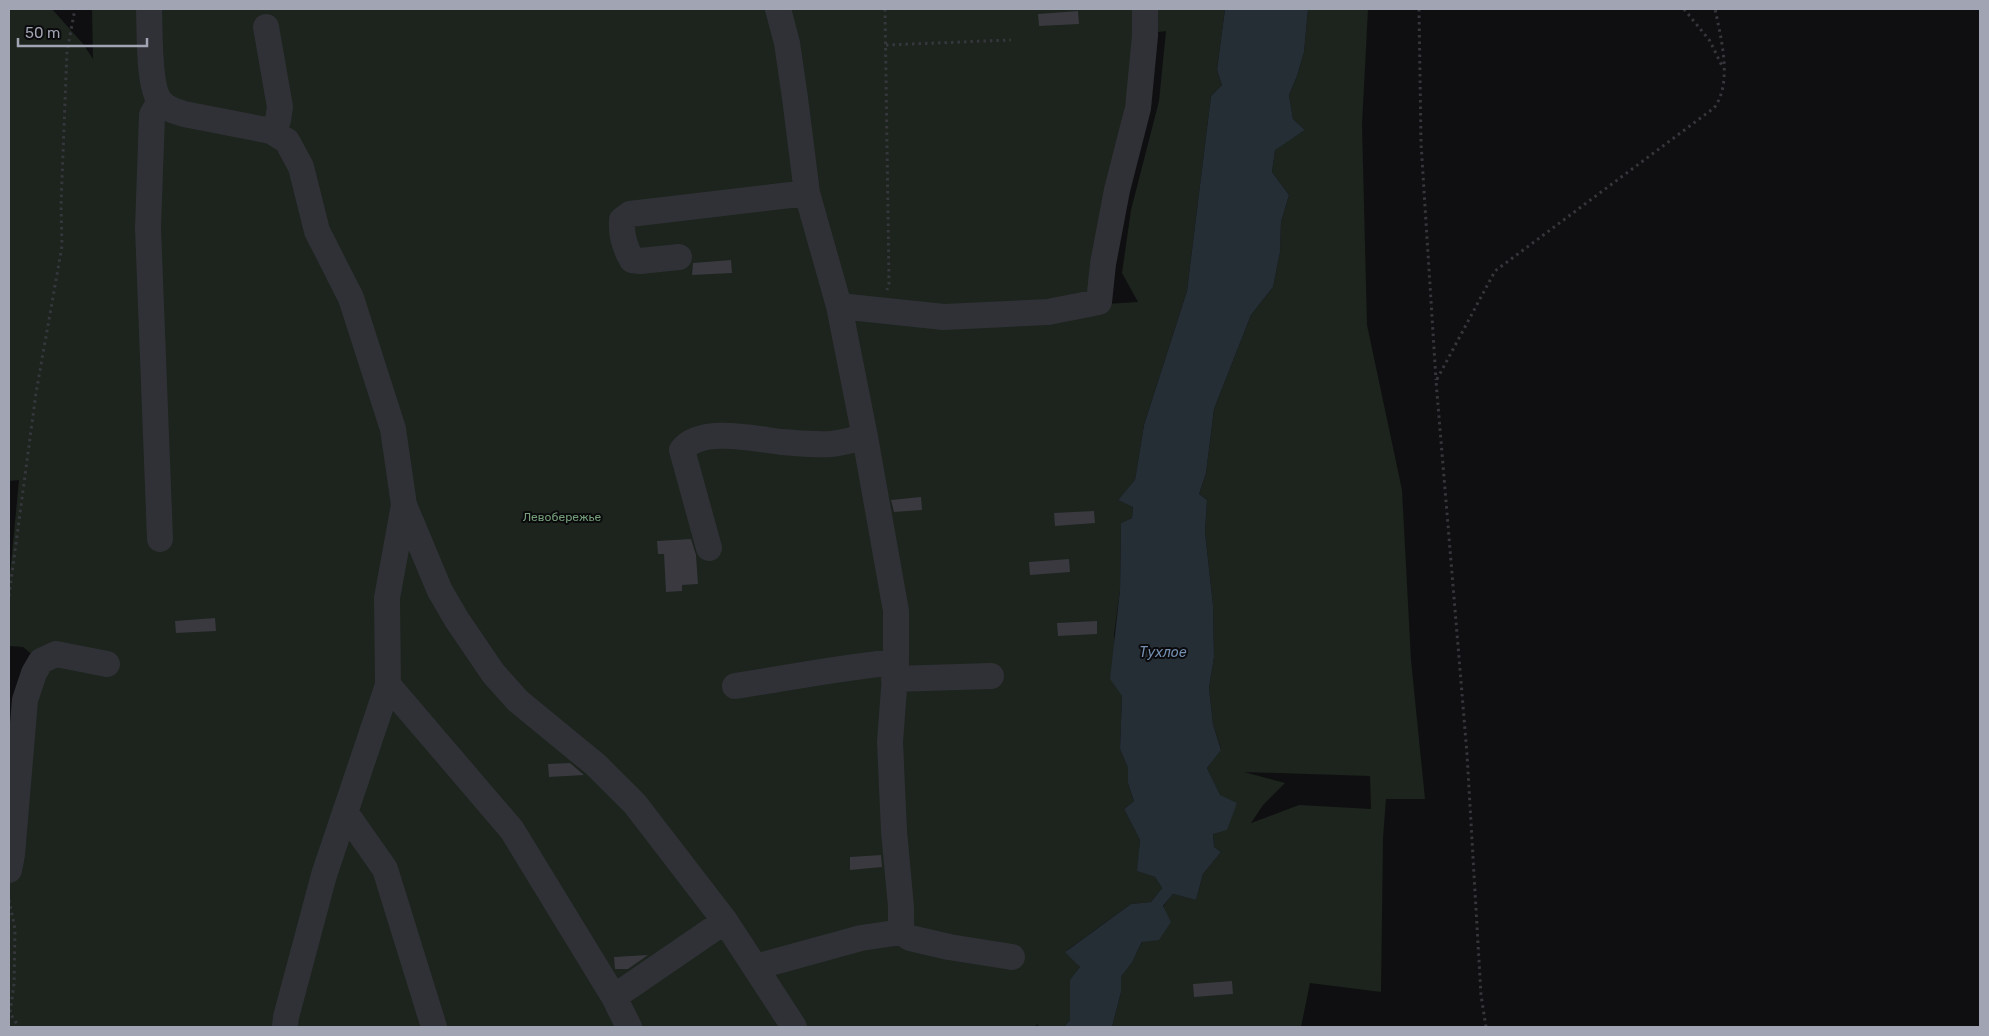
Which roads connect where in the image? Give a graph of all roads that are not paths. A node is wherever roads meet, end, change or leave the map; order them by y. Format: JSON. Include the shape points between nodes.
{"nodes":[{"id":1,"x":149,"y":9,"type":"edge"},
{"id":2,"x":778,"y":9,"type":"edge"},
{"id":3,"x":1145,"y":9,"type":"edge"},
{"id":4,"x":266,"y":27,"type":"dead end"},
{"id":5,"x":160,"y":101,"type":"junction"},
{"id":6,"x":271,"y":131,"type":"junction"},
{"id":7,"x":807,"y":193,"type":"junction"},
{"id":8,"x":679,"y":257,"type":"dead end"},
{"id":9,"x":839,"y":306,"type":"junction"},
{"id":10,"x":865,"y":437,"type":"junction"},
{"id":11,"x":404,"y":506,"type":"junction"},
{"id":12,"x":160,"y":539,"type":"dead end"},
{"id":13,"x":709,"y":548,"type":"dead end"},
{"id":14,"x":107,"y":664,"type":"dead end"},
{"id":15,"x":895,"y":670,"type":"junction"},
{"id":16,"x":991,"y":676,"type":"dead end"},
{"id":17,"x":388,"y":685,"type":"junction"},
{"id":18,"x":735,"y":686,"type":"dead end"},
{"id":19,"x":345,"y":812,"type":"junction"},
{"id":20,"x":9,"y":870,"type":"edge"},
{"id":21,"x":725,"y":921,"type":"junction"},
{"id":22,"x":901,"y":932,"type":"junction"},
{"id":23,"x":1012,"y":957,"type":"dead end"},
{"id":24,"x":756,"y":967,"type":"junction"},
{"id":25,"x":614,"y":997,"type":"junction"},
{"id":26,"x":285,"y":1027,"type":"edge"},
{"id":27,"x":434,"y":1027,"type":"edge"},
{"id":28,"x":629,"y":1027,"type":"edge"},
{"id":29,"x":794,"y":1027,"type":"edge"}],
"edges":[{"from":1,"to":5,"type":"street","via":[[153,82]]},
{"from":2,"to":7,"type":"street","via":[[795,98]]},
{"from":3,"to":9,"type":"street","via":[[1138,108],[1117,190],[1099,302],[1048,312],[944,317]]},
{"from":4,"to":6,"type":"street","via":[[280,107],[278,120]]},
{"from":5,"to":6,"type":"street","via":[[184,114]]},
{"from":5,"to":12,"type":"street","via":[[152,115],[148,228]]},
{"from":6,"to":11,"type":"street","via":[[287,141],[302,167],[317,231],[352,298],[393,429]]},
{"from":7,"to":8,"type":"street","via":[[630,214],[622,220],[621,230],[632,260]]},
{"from":7,"to":9,"type":"street"},
{"from":9,"to":10,"type":"street"},
{"from":10,"to":13,"type":"street","via":[[832,444],[781,442],[746,436],[688,442],[682,450]]},
{"from":10,"to":15,"type":"street","via":[[896,611]]},
{"from":11,"to":17,"type":"street","via":[[387,598]]},
{"from":11,"to":21,"type":"street","via":[[440,591],[493,673],[518,701],[596,765],[635,804]]},
{"from":14,"to":20,"type":"street","via":[[56,654],[41,661],[34,673],[25,700]]},
{"from":15,"to":16,"type":"street"},
{"from":15,"to":18,"type":"street","via":[[848,667]]},
{"from":15,"to":22,"type":"street","via":[[890,742]]},
{"from":17,"to":19,"type":"street"},
{"from":17,"to":25,"type":"street","via":[[512,830]]},
{"from":19,"to":26,"type":"street","via":[[324,875]]},
{"from":19,"to":27,"type":"street","via":[[385,869]]},
{"from":21,"to":24,"type":"street"},
{"from":21,"to":25,"type":"street"},
{"from":22,"to":23,"type":"street","via":[[910,938],[949,947]]},
{"from":22,"to":24,"type":"street","via":[[861,938]]},
{"from":24,"to":29,"type":"street"},
{"from":25,"to":28,"type":"street"}]}
